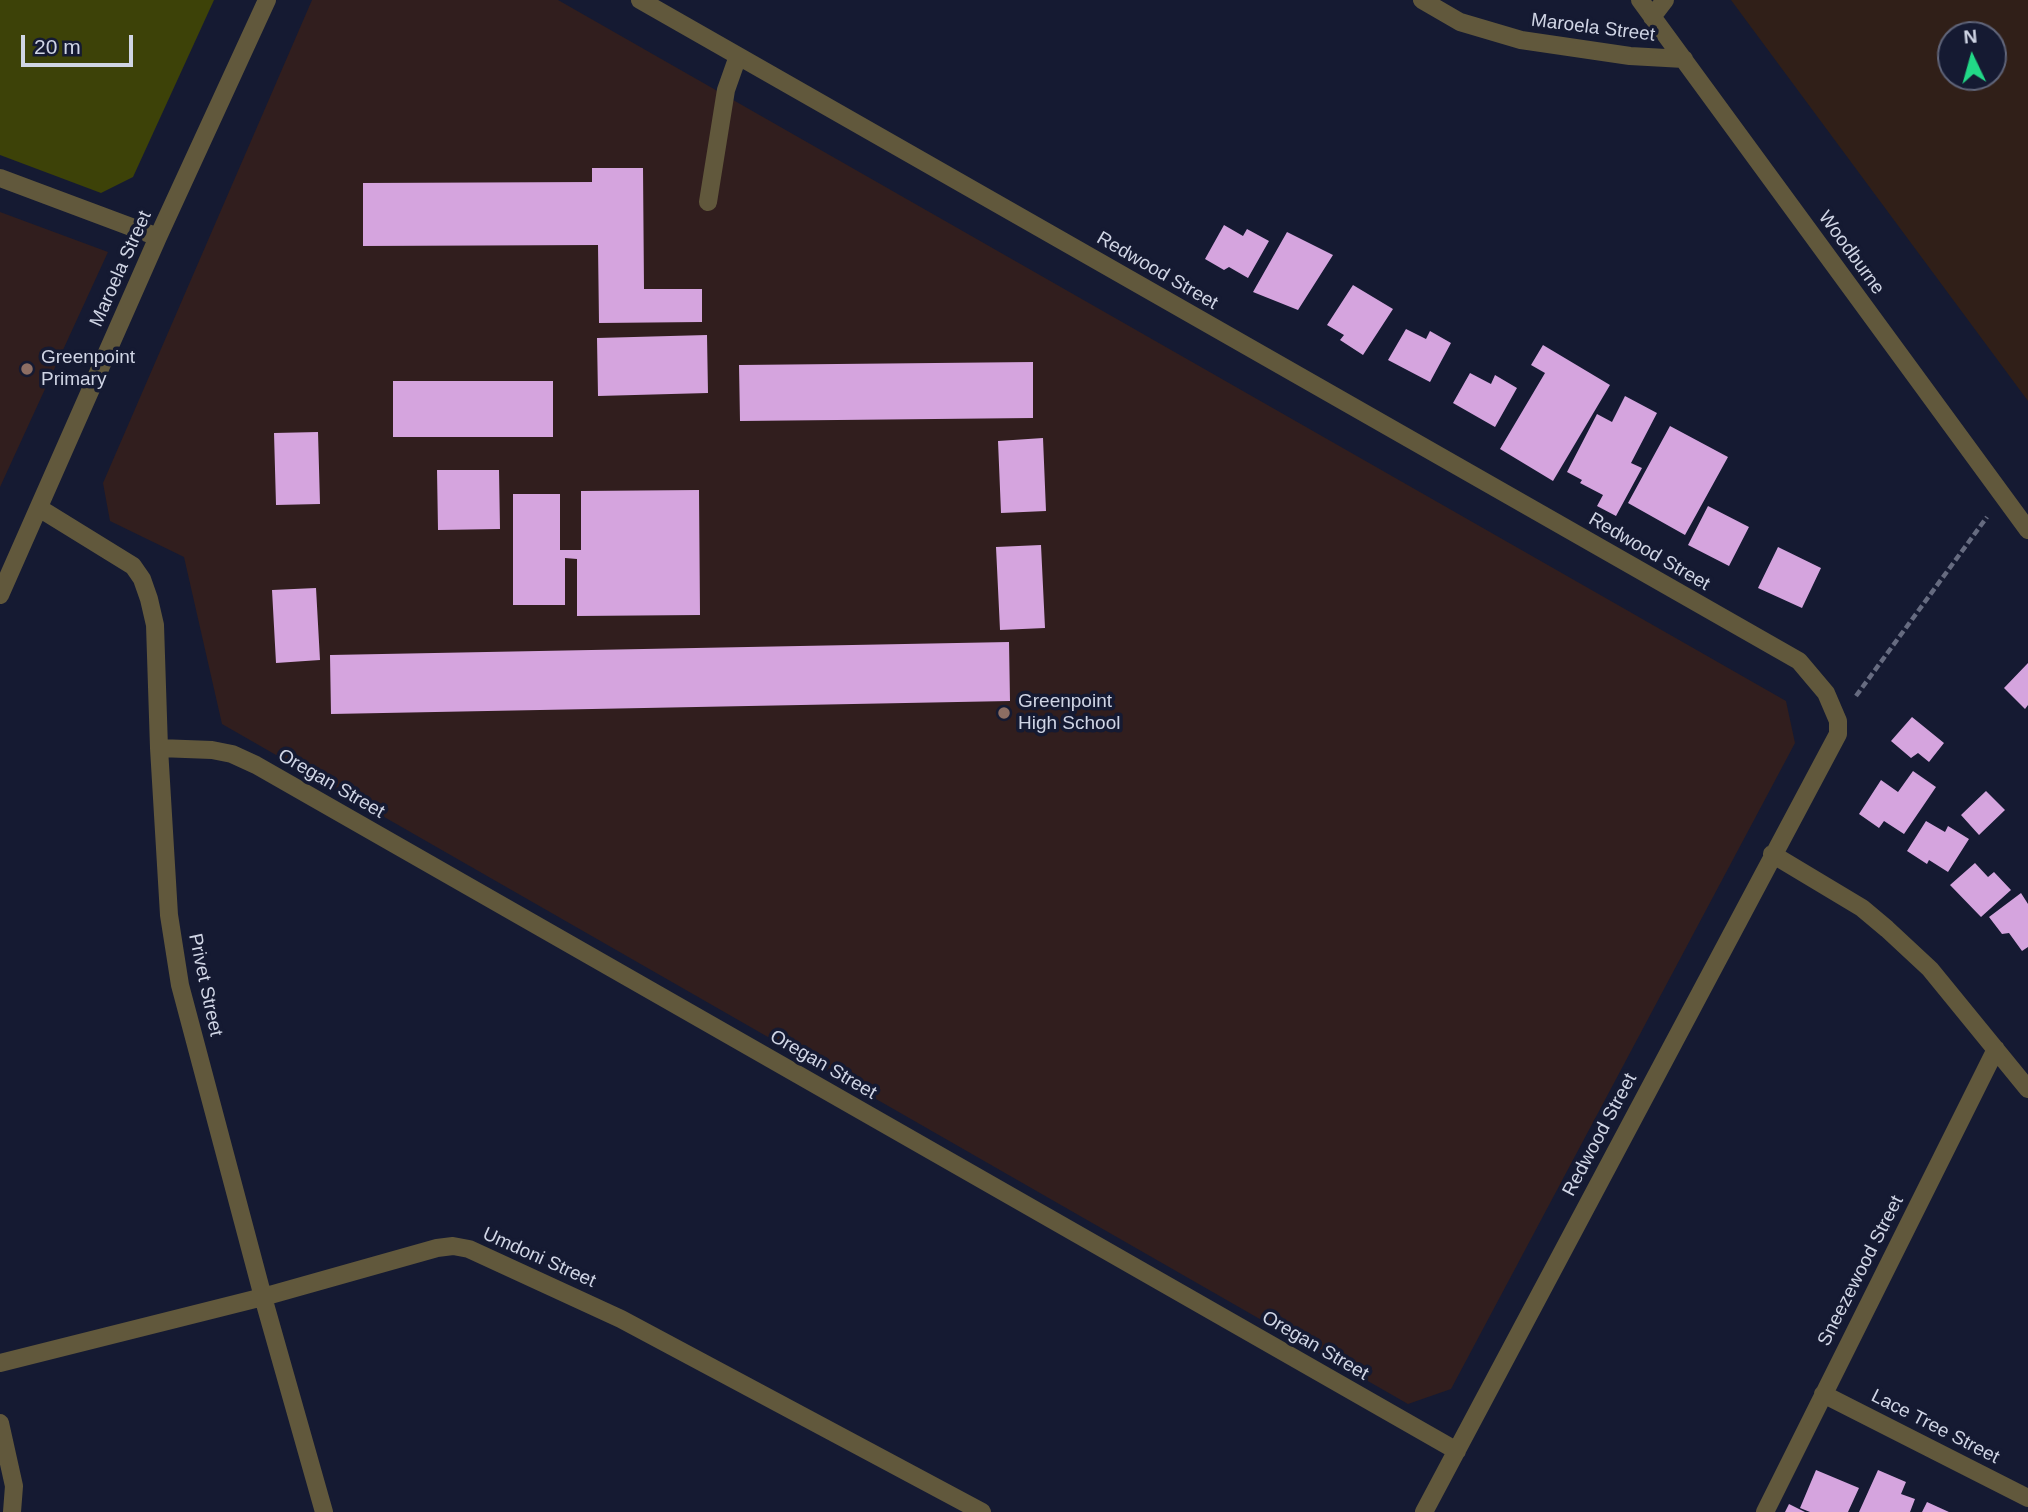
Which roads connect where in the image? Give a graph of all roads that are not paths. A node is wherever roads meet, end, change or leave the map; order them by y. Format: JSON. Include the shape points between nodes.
{"nodes":[{"id":1,"x":267,"y":0,"type":"edge"},
{"id":2,"x":640,"y":0,"type":"edge"},
{"id":3,"x":1422,"y":0,"type":"edge"},
{"id":4,"x":1640,"y":0,"type":"edge"},
{"id":5,"x":1665,"y":0,"type":"edge"},
{"id":6,"x":1653,"y":17,"type":"junction"},
{"id":7,"x":738,"y":56,"type":"junction"},
{"id":8,"x":1684,"y":59,"type":"junction"},
{"id":9,"x":0,"y":178,"type":"edge"},
{"id":10,"x":708,"y":202,"type":"dead end"},
{"id":11,"x":158,"y":237,"type":"junction"},
{"id":12,"x":39,"y":508,"type":"junction"},
{"id":13,"x":2028,"y":530,"type":"edge"},
{"id":14,"x":0,"y":595,"type":"edge"},
{"id":15,"x":159,"y":748,"type":"junction"},
{"id":16,"x":1772,"y":854,"type":"junction"},
{"id":17,"x":1996,"y":1049,"type":"junction"},
{"id":18,"x":2028,"y":1090,"type":"edge"},
{"id":19,"x":263,"y":1297,"type":"junction"},
{"id":20,"x":0,"y":1363,"type":"edge"},
{"id":21,"x":1823,"y":1394,"type":"junction"},
{"id":22,"x":0,"y":1423,"type":"edge"},
{"id":23,"x":1457,"y":1451,"type":"junction"},
{"id":24,"x":2028,"y":1498,"type":"edge"},
{"id":25,"x":12,"y":1512,"type":"edge"},
{"id":26,"x":324,"y":1512,"type":"edge"},
{"id":27,"x":982,"y":1512,"type":"edge"},
{"id":28,"x":1424,"y":1512,"type":"edge"},
{"id":29,"x":1765,"y":1512,"type":"edge"}],
"edges":[{"from":1,"to":11,"type":"street","name":"Maroela Street"},
{"from":2,"to":7,"type":"street","name":"Redwood Street"},
{"from":3,"to":8,"type":"street","name":"Maroela Street","via":[[1460,22],[1521,40]]},
{"from":4,"to":6,"type":"street","name":"Woodburne"},
{"from":5,"to":6,"type":"street"},
{"from":6,"to":8,"type":"street","name":"Woodburne"},
{"from":7,"to":10,"type":"street","via":[[726,90]]},
{"from":7,"to":16,"type":"street","name":"Redwood Street","via":[[1798,662],[1826,693],[1838,721],[1838,734]]},
{"from":8,"to":13,"type":"street","name":"Woodburne"},
{"from":9,"to":11,"type":"street"},
{"from":11,"to":12,"type":"street","name":"Maroela Street"},
{"from":12,"to":14,"type":"street","name":"Maroela Street"},
{"from":12,"to":15,"type":"street","name":"Privet Street","via":[[121,556],[142,579],[155,625]]},
{"from":15,"to":19,"type":"street","name":"Privet Street","via":[[169,915],[180,985]]},
{"from":15,"to":23,"type":"street","name":"Oregan Street","via":[[212,750],[256,765]]},
{"from":16,"to":17,"type":"street","via":[[1862,908],[1888,929],[1930,970]]},
{"from":16,"to":23,"type":"street","name":"Redwood Street"},
{"from":17,"to":18,"type":"street"},
{"from":17,"to":21,"type":"street","name":"Sneezewood Street"},
{"from":19,"to":20,"type":"street","name":"Umdoni Street"},
{"from":19,"to":26,"type":"street","name":"Privet Street"},
{"from":19,"to":27,"type":"street","name":"Umdoni Street","via":[[437,1248],[469,1249],[621,1318]]},
{"from":21,"to":24,"type":"street","name":"Lace Tree Street"},
{"from":21,"to":29,"type":"street","name":"Sneezewood Street"},
{"from":22,"to":25,"type":"street","via":[[14,1486]]},
{"from":23,"to":28,"type":"street","name":"Redwood Street"}]}
